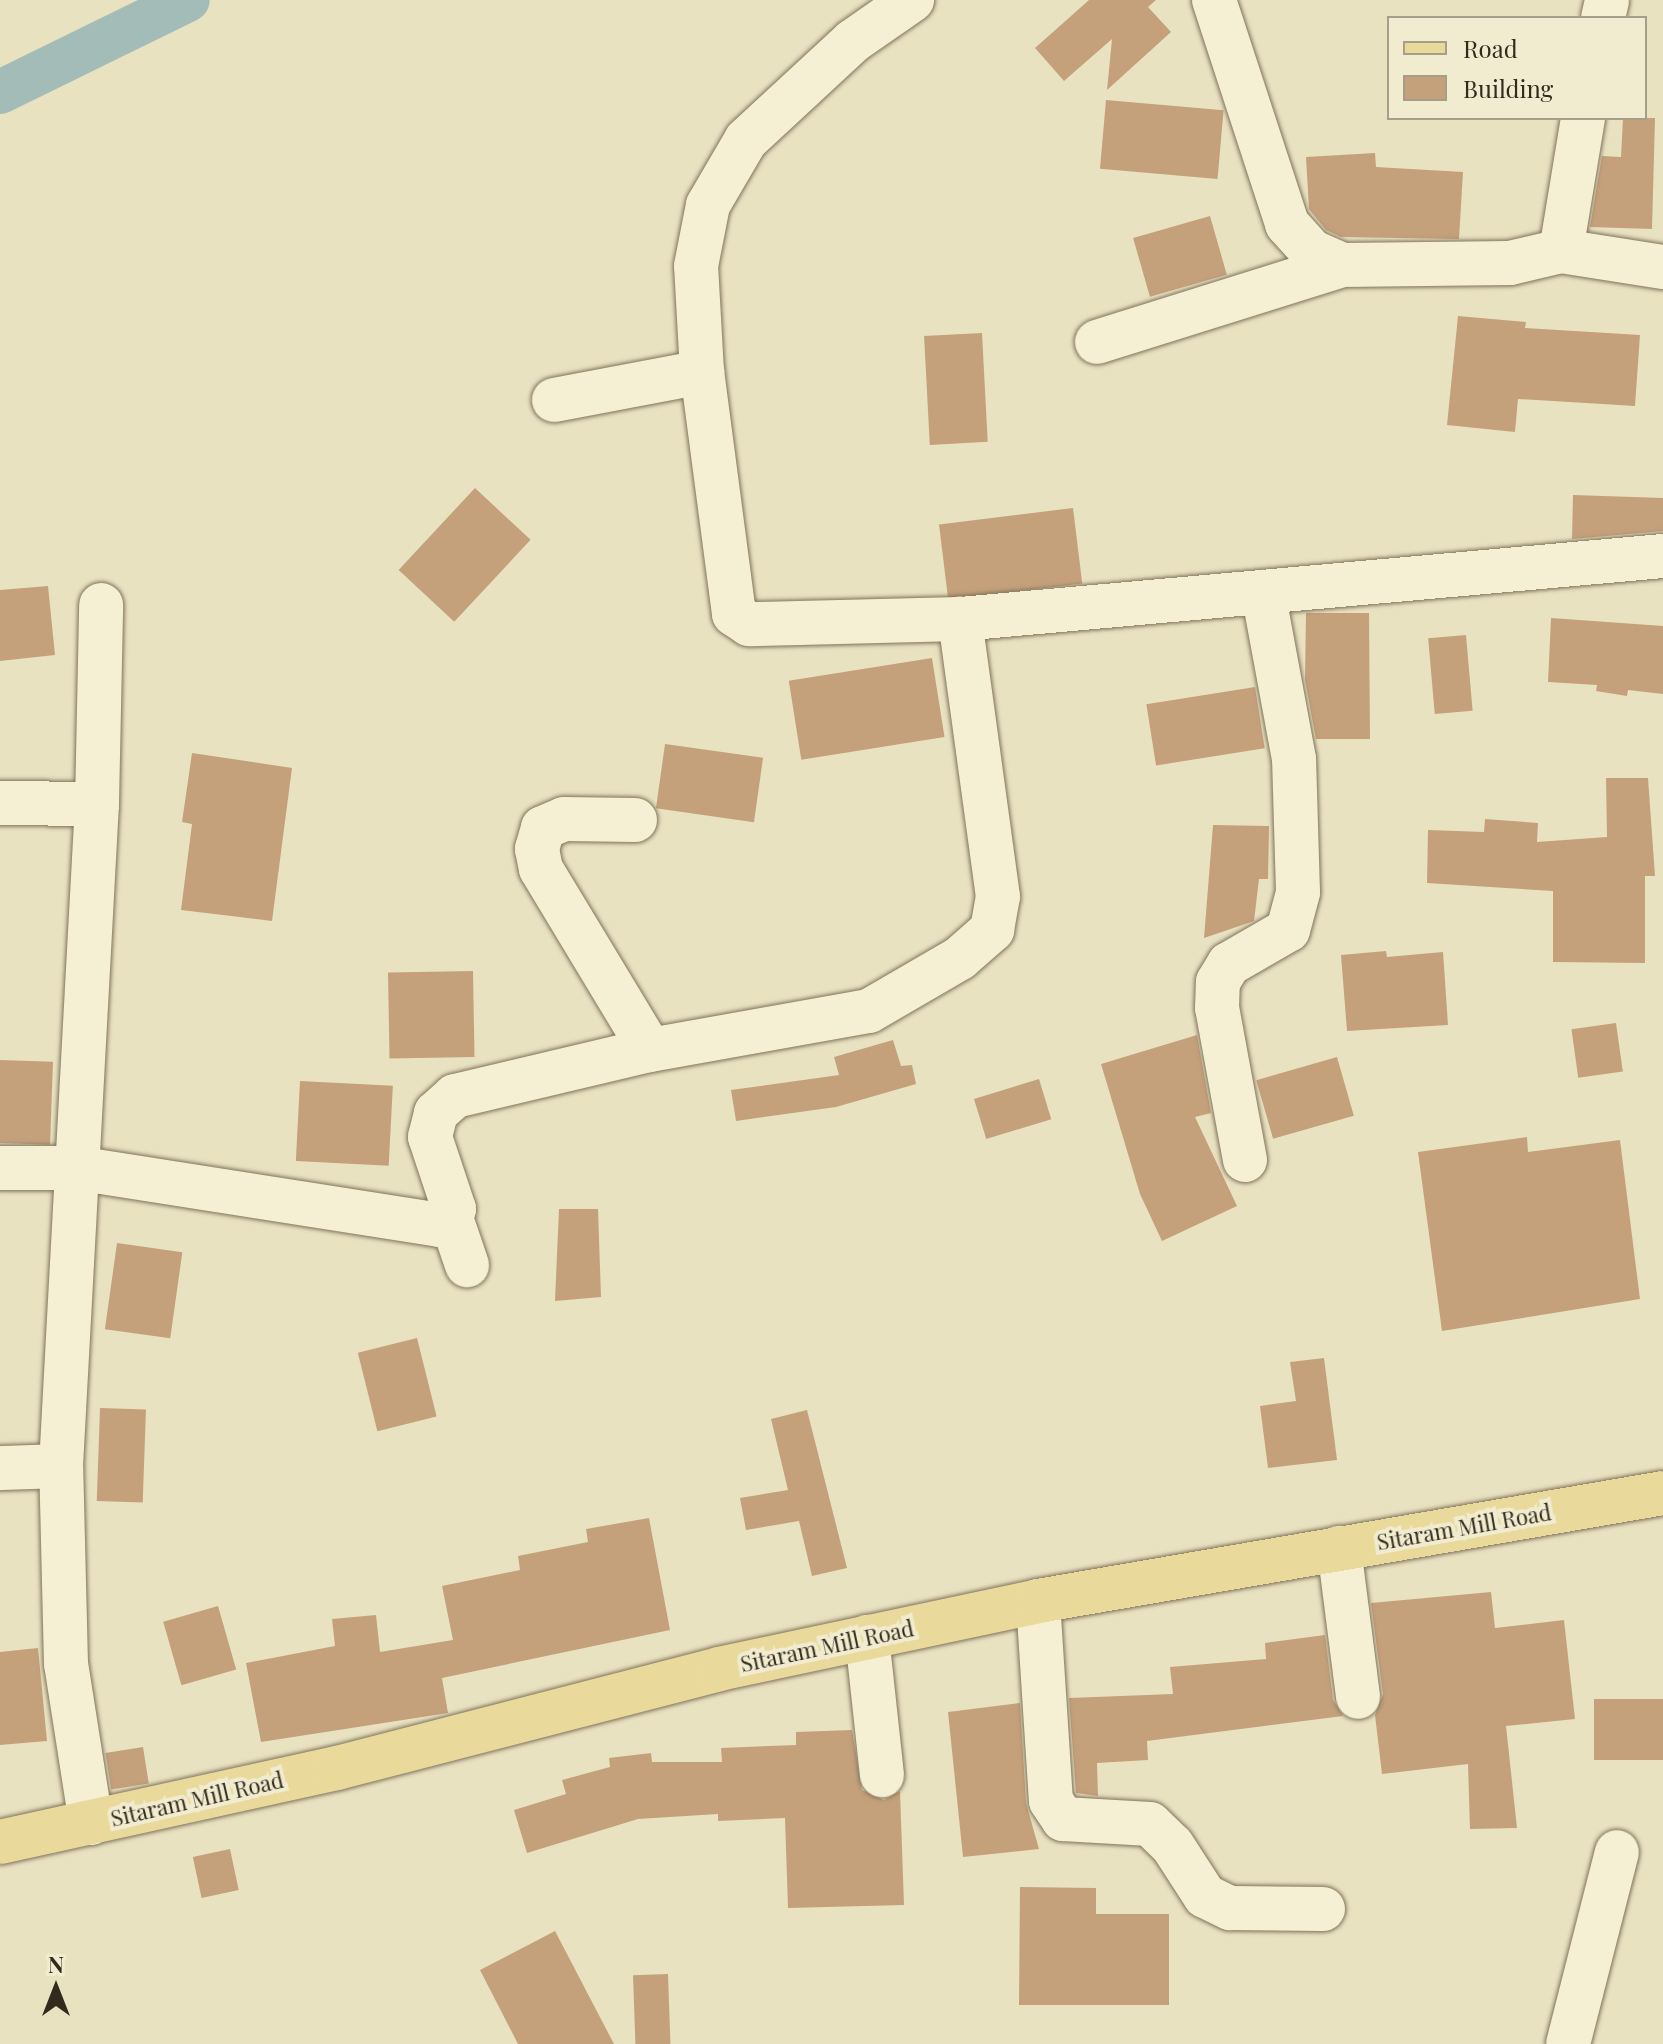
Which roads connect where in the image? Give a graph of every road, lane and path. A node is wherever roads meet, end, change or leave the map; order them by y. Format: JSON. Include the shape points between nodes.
{"nodes":[{"id":1,"x":912,"y":0,"type":"edge"},
{"id":2,"x":1214,"y":0,"type":"edge"},
{"id":3,"x":1583,"y":120,"type":"edge"},
{"id":4,"x":1561,"y":251,"type":"junction"},
{"id":5,"x":1342,"y":265,"type":"junction"},
{"id":6,"x":1663,"y":267,"type":"edge"},
{"id":7,"x":1097,"y":342,"type":"dead end"},
{"id":8,"x":702,"y":372,"type":"junction"},
{"id":9,"x":554,"y":400,"type":"dead end"},
{"id":10,"x":1663,"y":556,"type":"edge"},
{"id":11,"x":1263,"y":592,"type":"junction"},
{"id":12,"x":101,"y":605,"type":"dead end"},
{"id":13,"x":960,"y":619,"type":"junction"},
{"id":14,"x":0,"y":803,"type":"edge"},
{"id":15,"x":97,"y":804,"type":"junction"},
{"id":16,"x":635,"y":820,"type":"dead end"},
{"id":17,"x":650,"y":1050,"type":"junction"},
{"id":18,"x":1245,"y":1160,"type":"dead end"},
{"id":19,"x":0,"y":1168,"type":"edge"},
{"id":20,"x":76,"y":1168,"type":"junction"},
{"id":21,"x":451,"y":1218,"type":"junction"},
{"id":22,"x":467,"y":1265,"type":"dead end"},
{"id":23,"x":61,"y":1466,"type":"junction"},
{"id":24,"x":0,"y":1468,"type":"edge"},
{"id":25,"x":1663,"y":1493,"type":"edge"},
{"id":26,"x":1339,"y":1548,"type":"junction"},
{"id":27,"x":1038,"y":1601,"type":"junction"},
{"id":28,"x":867,"y":1637,"type":"junction"},
{"id":29,"x":1358,"y":1697,"type":"dead end"},
{"id":30,"x":882,"y":1775,"type":"dead end"},
{"id":31,"x":91,"y":1823,"type":"junction"},
{"id":32,"x":0,"y":1842,"type":"edge"},
{"id":33,"x":1617,"y":1852,"type":"dead end"},
{"id":34,"x":1323,"y":1909,"type":"dead end"},
{"id":35,"x":1568,"y":2044,"type":"edge"}],
"edges":[{"from":1,"to":8,"type":"street","via":[[853,41],[746,140],[708,205],[696,266]]},
{"from":2,"to":5,"type":"street","via":[[1287,224],[1311,251]]},
{"from":3,"to":4,"type":"street"},
{"from":4,"to":5,"type":"street","via":[[1510,263]]},
{"from":4,"to":6,"type":"street"},
{"from":5,"to":7,"type":"street"},
{"from":8,"to":9,"type":"street"},
{"from":8,"to":13,"type":"street","via":[[734,614],[749,624]]},
{"from":10,"to":11,"type":"street"},
{"from":11,"to":13,"type":"street"},
{"from":11,"to":18,"type":"street","via":[[1294,759],[1298,892],[1288,930],[1229,964],[1218,982],[1217,1008]]},
{"from":12,"to":15,"type":"street"},
{"from":13,"to":17,"type":"street","via":[[998,897],[992,930],[960,958],[869,1011]]},
{"from":14,"to":15,"type":"street"},
{"from":15,"to":20,"type":"street"},
{"from":16,"to":17,"type":"street","via":[[564,819],[543,828],[537,849],[541,869]]},
{"from":17,"to":21,"type":"street","via":[[455,1096],[436,1113],[430,1137],[454,1209]]},
{"from":19,"to":20,"type":"street"},
{"from":20,"to":21,"type":"street","via":[[439,1225]]},
{"from":20,"to":23,"type":"street"},
{"from":21,"to":22,"type":"street"},
{"from":23,"to":24,"type":"street"},
{"from":23,"to":31,"type":"street","via":[[66,1664]]},
{"from":25,"to":26,"type":"main road","name":"Sitaram Mill Road"},
{"from":26,"to":27,"type":"main road","name":"Sitaram Mill Road"},
{"from":26,"to":29,"type":"street"},
{"from":27,"to":28,"type":"main road","name":"Sitaram Mill Road"},
{"from":27,"to":34,"type":"street","via":[[1051,1801],[1063,1819],[1150,1824],[1172,1845],[1205,1896],[1230,1908]]},
{"from":28,"to":30,"type":"street"},
{"from":28,"to":31,"type":"main road","name":"Sitaram Mill Road"},
{"from":31,"to":32,"type":"main road","name":"Sitaram Mill Road"},
{"from":33,"to":35,"type":"street"}]}
